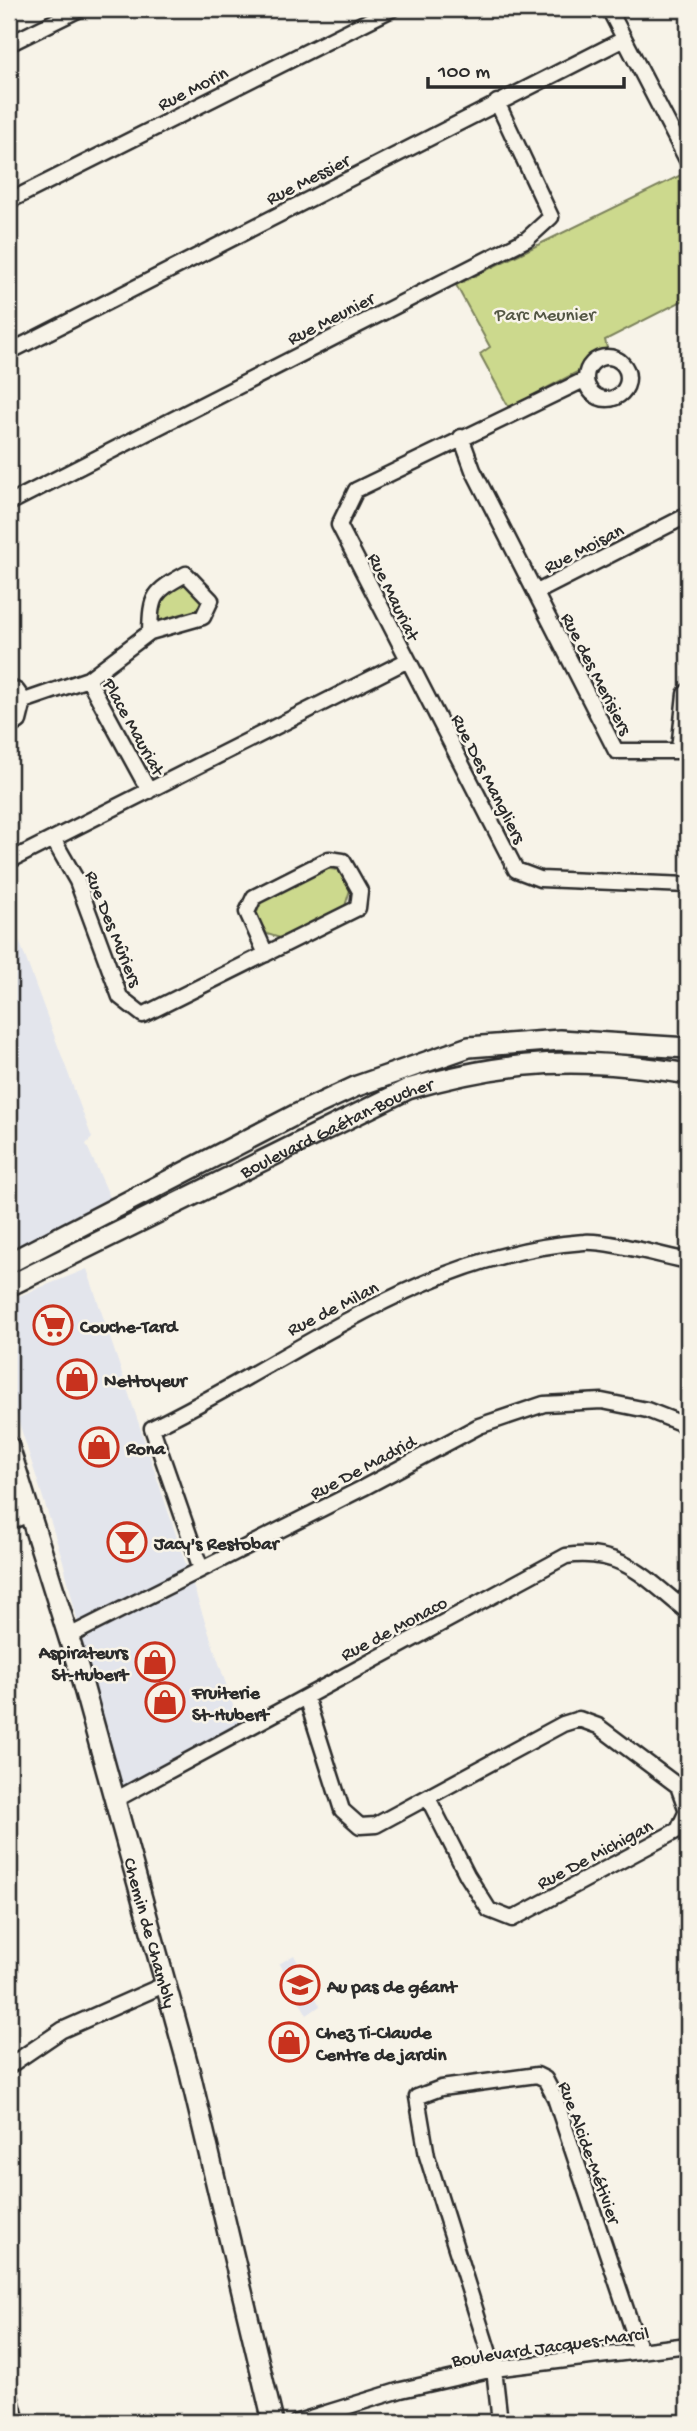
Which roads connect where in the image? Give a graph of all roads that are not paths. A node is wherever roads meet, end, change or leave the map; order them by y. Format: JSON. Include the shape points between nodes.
{"nodes":[{"id":1,"x":80,"y":9,"type":"edge"},
{"id":2,"x":392,"y":9,"type":"edge"},
{"id":3,"x":609,"y":9,"type":"edge"},
{"id":4,"x":624,"y":39,"type":"junction"},
{"id":5,"x":9,"y":44,"type":"edge"},
{"id":6,"x":497,"y":102,"type":"junction"},
{"id":7,"x":688,"y":162,"type":"edge"},
{"id":8,"x":9,"y":201,"type":"edge"},
{"id":9,"x":9,"y":352,"type":"edge"},
{"id":10,"x":586,"y":379,"type":"dead end"},
{"id":11,"x":461,"y":437,"type":"junction"},
{"id":12,"x":9,"y":503,"type":"edge"},
{"id":13,"x":688,"y":515,"type":"edge"},
{"id":14,"x":537,"y":593,"type":"junction"},
{"id":15,"x":150,"y":632,"type":"junction"},
{"id":16,"x":406,"y":661,"type":"junction"},
{"id":17,"x":88,"y":679,"type":"junction"},
{"id":18,"x":9,"y":687,"type":"edge"},
{"id":19,"x":688,"y":691,"type":"edge"},
{"id":20,"x":24,"y":701,"type":"junction"},
{"id":21,"x":9,"y":727,"type":"edge"},
{"id":22,"x":684,"y":750,"type":"edge"},
{"id":23,"x":149,"y":791,"type":"junction"},
{"id":24,"x":53,"y":839,"type":"junction"},
{"id":25,"x":9,"y":861,"type":"edge"},
{"id":26,"x":688,"y":885,"type":"edge"},
{"id":27,"x":266,"y":954,"type":"junction"},
{"id":28,"x":688,"y":1048,"type":"edge"},
{"id":29,"x":688,"y":1074,"type":"edge"},
{"id":30,"x":688,"y":1261,"type":"edge"},
{"id":31,"x":9,"y":1263,"type":"edge"},
{"id":32,"x":9,"y":1286,"type":"edge"},
{"id":33,"x":688,"y":1426,"type":"edge"},
{"id":34,"x":9,"y":1447,"type":"edge"},
{"id":35,"x":30,"y":1514,"type":"junction"},
{"id":36,"x":9,"y":1522,"type":"edge"},
{"id":37,"x":201,"y":1569,"type":"junction"},
{"id":38,"x":685,"y":1603,"type":"edge"},
{"id":39,"x":69,"y":1636,"type":"junction"},
{"id":40,"x":306,"y":1697,"type":"junction"},
{"id":41,"x":428,"y":1798,"type":"junction"},
{"id":42,"x":115,"y":1800,"type":"junction"},
{"id":43,"x":166,"y":1984,"type":"junction"},
{"id":44,"x":688,"y":2005,"type":"edge"},
{"id":45,"x":688,"y":2015,"type":"edge"},
{"id":46,"x":9,"y":2066,"type":"edge"},
{"id":47,"x":688,"y":2345,"type":"edge"},
{"id":48,"x":640,"y":2351,"type":"junction"},
{"id":49,"x":494,"y":2369,"type":"junction"},
{"id":50,"x":9,"y":2391,"type":"edge"},
{"id":51,"x":17,"y":2422,"type":"edge"},
{"id":52,"x":272,"y":2422,"type":"edge"},
{"id":53,"x":297,"y":2422,"type":"edge"},
{"id":54,"x":500,"y":2422,"type":"edge"}],
"edges":[{"from":1,"to":5,"type":"street"},
{"from":2,"to":8,"type":"street","name":"Rue Morin"},
{"from":3,"to":4,"type":"street"},
{"from":4,"to":6,"type":"street","name":"Rue Messier"},
{"from":4,"to":7,"type":"street"},
{"from":6,"to":9,"type":"street","name":"Rue Messier"},
{"from":6,"to":12,"type":"street","name":"Rue Meunier","via":[[551,217],[527,240]]},
{"from":10,"to":11,"type":"street","name":"Rue Mauriat"},
{"from":11,"to":14,"type":"street","name":"Rue Moisan"},
{"from":11,"to":16,"type":"street","name":"Rue Mauriat","via":[[356,490],[339,525]]},
{"from":13,"to":14,"type":"street","name":"Rue Moisan"},
{"from":14,"to":22,"type":"street","name":"Rue des Merisiers","via":[[616,751]]},
{"from":15,"to":15,"type":"street","name":"Place Mauriat","via":[[203,617],[211,600],[186,573],[164,585],[150,601]]},
{"from":15,"to":17,"type":"street","name":"Place Mauriat"},
{"from":16,"to":23,"type":"street","name":"Rue Mauriat"},
{"from":16,"to":26,"type":"street","name":"Rue Des Mangliers","via":[[516,870],[540,879]]},
{"from":17,"to":20,"type":"street","name":"Place Mauriat"},
{"from":17,"to":23,"type":"street","name":"Place Mauriat"},
{"from":18,"to":20,"type":"street"},
{"from":19,"to":22,"type":"street","name":"Rue des Merisiers"},
{"from":20,"to":21,"type":"street","via":[[19,720]]},
{"from":23,"to":24,"type":"street","name":"Rue Mauriat"},
{"from":24,"to":25,"type":"street","name":"Rue Mauriat"},
{"from":24,"to":27,"type":"street","name":"Rue Des Mûriers","via":[[77,881],[120,997],[143,1015]]},
{"from":27,"to":27,"type":"street","name":"Rue Des Mûriers","via":[[358,908],[359,891],[343,862],[329,859],[254,897],[247,912]]},
{"from":28,"to":31,"type":"street","name":"Boulevard Gaétan-Boucher","via":[[560,1040],[469,1047],[357,1086],[297,1114]]},
{"from":29,"to":32,"type":"street","name":"Boulevard Gaétan-Boucher","via":[[623,1063],[556,1061],[468,1072],[408,1089]]},
{"from":30,"to":37,"type":"street","name":"Rue de Milan","via":[[586,1241],[493,1256],[395,1297],[152,1428]]},
{"from":33,"to":37,"type":"street","name":"Rue De Madrid","via":[[647,1410],[602,1401],[544,1404],[479,1426]]},
{"from":34,"to":35,"type":"street","name":"Chemin de Chambly"},
{"from":35,"to":36,"type":"street"},
{"from":35,"to":39,"type":"street","name":"Chemin de Chambly"},
{"from":37,"to":39,"type":"street","name":"Rue De Madrid"},
{"from":38,"to":40,"type":"street","name":"Rue de Monaco","via":[[621,1560],[591,1552],[566,1556]]},
{"from":39,"to":42,"type":"street","name":"Chemin de Chambly"},
{"from":40,"to":41,"type":"street","name":"Rue De Michigan","via":[[342,1810],[360,1826],[376,1825]]},
{"from":40,"to":42,"type":"street","name":"Rue de Monaco"},
{"from":41,"to":41,"type":"street","name":"Rue De Michigan","via":[[579,1719],[598,1726],[677,1786],[687,1811],[678,1830],[512,1919],[489,1910]]},
{"from":42,"to":43,"type":"street","name":"Chemin de Chambly"},
{"from":43,"to":46,"type":"street","via":[[62,2030]]},
{"from":43,"to":52,"type":"street","name":"Chemin de Chambly"},
{"from":44,"to":45,"type":"street"},
{"from":47,"to":48,"type":"street","name":"Boulevard Jacques-Marcil"},
{"from":48,"to":49,"type":"street","name":"Boulevard Jacques-Marcil"},
{"from":48,"to":49,"type":"street","name":"Rue Alcide-Métivier","via":[[555,2098],[537,2075],[441,2088],[417,2097],[427,2156]]},
{"from":49,"to":53,"type":"street","name":"Boulevard Jacques-Marcil","via":[[401,2390]]},
{"from":49,"to":54,"type":"street"},
{"from":50,"to":51,"type":"street"}]}
